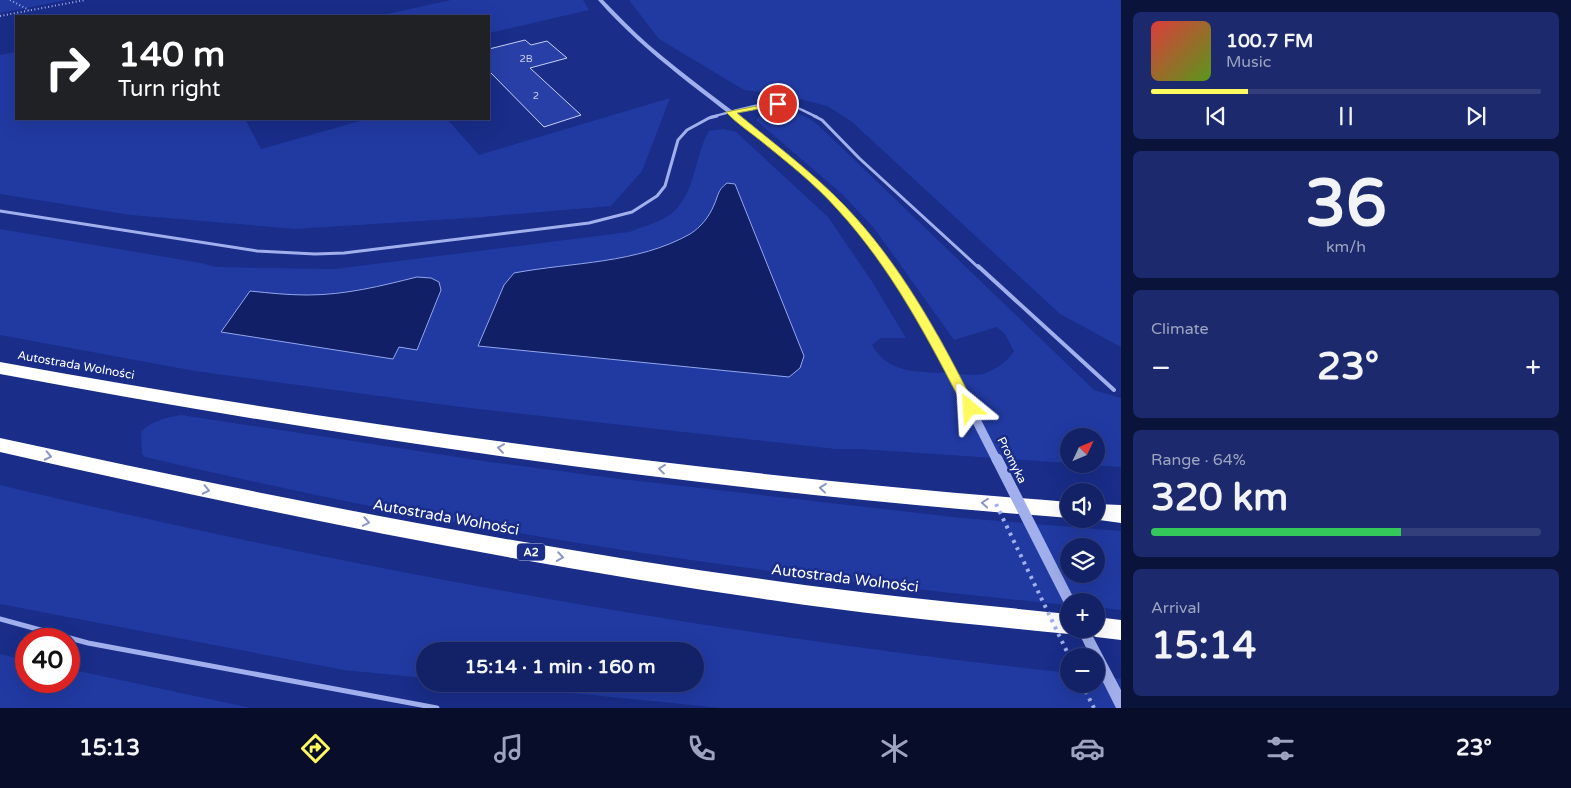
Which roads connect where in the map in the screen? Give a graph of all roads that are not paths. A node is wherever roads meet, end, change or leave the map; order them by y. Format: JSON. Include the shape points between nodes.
{"nodes":[{"id":1,"x":600,"y":0,"type":"edge"},
{"id":2,"x":730,"y":112,"type":"junction"},
{"id":3,"x":0,"y":210,"type":"edge"},
{"id":4,"x":0,"y":368,"type":"edge"},
{"id":5,"x":1114,"y":390,"type":"dead end"},
{"id":6,"x":0,"y":445,"type":"edge"},
{"id":7,"x":1060,"y":509,"type":"edge"},
{"id":8,"x":1105,"y":513,"type":"edge"},
{"id":9,"x":1121,"y":514,"type":"edge"},
{"id":10,"x":1065,"y":593,"type":"edge"},
{"id":11,"x":0,"y":619,"type":"edge"},
{"id":12,"x":1060,"y":623,"type":"edge"},
{"id":13,"x":1105,"y":628,"type":"edge"},
{"id":14,"x":1121,"y":630,"type":"edge"},
{"id":15,"x":1088,"y":638,"type":"edge"},
{"id":16,"x":1121,"y":703,"type":"edge"},
{"id":17,"x":437,"y":708,"type":"edge"}],
"edges":[{"from":1,"to":2,"type":"street","via":[[653,52]]},
{"from":2,"to":3,"type":"lane","via":[[699,122],[682,134],[665,186],[657,196],[632,212],[589,223],[344,253],[296,254],[222,247]]},
{"from":2,"to":5,"type":"lane","via":[[778,104],[793,106],[822,120],[859,158]]},
{"from":2,"to":10,"type":"street","name":"Promyka","bridge":true,"via":[[772,144],[841,207],[906,291],[935,339]]},
{"from":7,"to":4,"type":"highway","name":"Autostrada Wolności","one_way":true,"via":[[892,496],[518,451],[137,394]]},
{"from":6,"to":12,"type":"highway","name":"Autostrada Wolności","number":"A2","one_way":true,"via":[[285,507],[457,540],[736,585]]},
{"from":8,"to":9,"type":"highway"},
{"from":11,"to":17,"type":"lane","via":[[88,643]]},
{"from":13,"to":14,"type":"highway"},
{"from":15,"to":16,"type":"street"}]}
